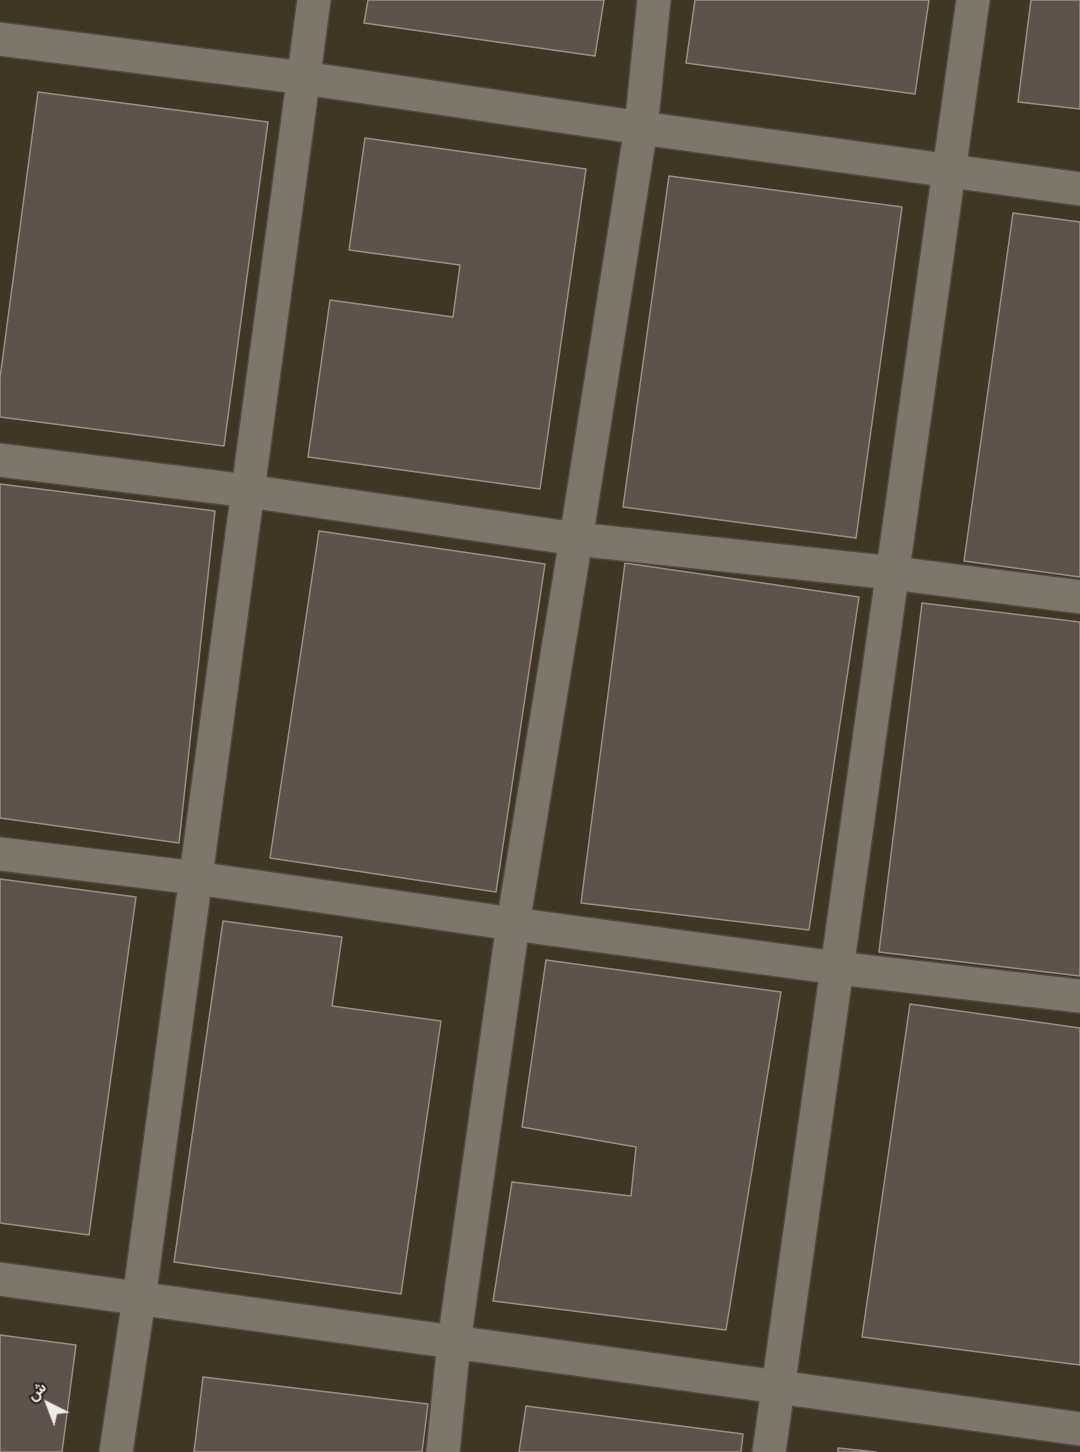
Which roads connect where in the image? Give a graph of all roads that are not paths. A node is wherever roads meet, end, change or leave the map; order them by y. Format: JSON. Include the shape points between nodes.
{"nodes":[{"id":1,"x":314,"y":0,"type":"edge"},
{"id":2,"x":654,"y":0,"type":"edge"},
{"id":3,"x":973,"y":0,"type":"edge"},
{"id":4,"x":0,"y":39,"type":"edge"},
{"id":5,"x":304,"y":78,"type":"junction"},
{"id":6,"x":641,"y":128,"type":"junction"},
{"id":7,"x":949,"y":170,"type":"junction"},
{"id":8,"x":1080,"y":189,"type":"edge"},
{"id":9,"x":0,"y":460,"type":"edge"},
{"id":10,"x":248,"y":491,"type":"junction"},
{"id":11,"x":576,"y":539,"type":"junction"},
{"id":12,"x":892,"y":573,"type":"junction"},
{"id":13,"x":1080,"y":597,"type":"edge"},
{"id":14,"x":0,"y":854,"type":"edge"},
{"id":15,"x":196,"y":878,"type":"junction"},
{"id":16,"x":513,"y":924,"type":"junction"},
{"id":17,"x":837,"y":968,"type":"junction"},
{"id":18,"x":1080,"y":996,"type":"edge"},
{"id":19,"x":0,"y":1280,"type":"edge"},
{"id":20,"x":139,"y":1299,"type":"junction"},
{"id":21,"x":454,"y":1342,"type":"junction"},
{"id":22,"x":778,"y":1387,"type":"junction"},
{"id":23,"x":1080,"y":1429,"type":"edge"},
{"id":24,"x":116,"y":1452,"type":"edge"},
{"id":25,"x":442,"y":1452,"type":"edge"},
{"id":26,"x":769,"y":1452,"type":"edge"}],
"edges":[{"from":1,"to":5,"type":"lane"},
{"from":2,"to":6,"type":"lane"},
{"from":3,"to":7,"type":"lane"},
{"from":4,"to":5,"type":"lane"},
{"from":5,"to":6,"type":"lane"},
{"from":5,"to":10,"type":"lane"},
{"from":6,"to":7,"type":"lane"},
{"from":6,"to":11,"type":"lane"},
{"from":7,"to":8,"type":"lane"},
{"from":7,"to":12,"type":"lane"},
{"from":9,"to":10,"type":"lane"},
{"from":10,"to":11,"type":"lane"},
{"from":10,"to":15,"type":"lane"},
{"from":11,"to":12,"type":"lane"},
{"from":11,"to":16,"type":"lane"},
{"from":12,"to":13,"type":"lane"},
{"from":12,"to":17,"type":"lane"},
{"from":14,"to":15,"type":"lane"},
{"from":15,"to":16,"type":"lane"},
{"from":15,"to":20,"type":"lane"},
{"from":16,"to":17,"type":"lane"},
{"from":16,"to":21,"type":"lane"},
{"from":17,"to":18,"type":"lane"},
{"from":17,"to":22,"type":"lane"},
{"from":19,"to":20,"type":"lane"},
{"from":20,"to":21,"type":"lane"},
{"from":20,"to":24,"type":"lane"},
{"from":21,"to":22,"type":"lane"},
{"from":21,"to":25,"type":"lane"},
{"from":22,"to":23,"type":"lane"},
{"from":22,"to":26,"type":"lane"}]}
